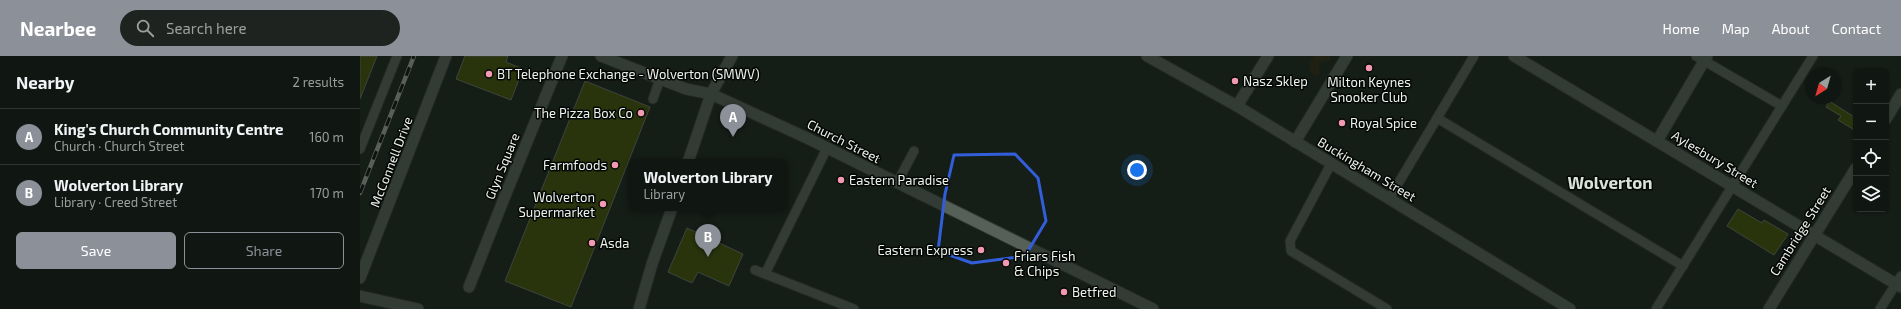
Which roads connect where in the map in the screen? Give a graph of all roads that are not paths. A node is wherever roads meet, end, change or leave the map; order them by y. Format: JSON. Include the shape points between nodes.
{"nodes":[{"id":1,"x":397,"y":56,"type":"edge"},
{"id":2,"x":446,"y":56,"type":"edge"},
{"id":3,"x":562,"y":56,"type":"edge"},
{"id":4,"x":732,"y":56,"type":"edge"},
{"id":5,"x":1268,"y":56,"type":"edge"},
{"id":6,"x":1347,"y":56,"type":"edge"},
{"id":7,"x":1474,"y":56,"type":"edge"},
{"id":8,"x":1514,"y":56,"type":"edge"},
{"id":9,"x":1813,"y":56,"type":"edge"},
{"id":10,"x":605,"y":57,"type":"edge"},
{"id":11,"x":1151,"y":57,"type":"edge"},
{"id":12,"x":1703,"y":58,"type":"edge"},
{"id":13,"x":660,"y":78,"type":"junction"},
{"id":14,"x":711,"y":94,"type":"junction"},
{"id":15,"x":1901,"y":94,"type":"edge"},
{"id":16,"x":653,"y":99,"type":"dead end"},
{"id":17,"x":1237,"y":106,"type":"junction"},
{"id":18,"x":1782,"y":106,"type":"junction"},
{"id":19,"x":1889,"y":113,"type":"edge"},
{"id":20,"x":1437,"y":118,"type":"junction"},
{"id":21,"x":1657,"y":141,"type":"junction"},
{"id":22,"x":1295,"y":142,"type":"junction"},
{"id":23,"x":827,"y":148,"type":"junction"},
{"id":24,"x":360,"y":149,"type":"edge"},
{"id":25,"x":914,"y":151,"type":"dead end"},
{"id":26,"x":689,"y":159,"type":"edge"},
{"id":27,"x":1331,"y":164,"type":"junction"},
{"id":28,"x":1853,"y":173,"type":"edge"},
{"id":29,"x":897,"y":183,"type":"junction"},
{"id":30,"x":1732,"y":186,"type":"junction"},
{"id":31,"x":1388,"y":199,"type":"junction"},
{"id":32,"x":671,"y":211,"type":"edge"},
{"id":33,"x":1814,"y":235,"type":"junction"},
{"id":34,"x":1683,"y":266,"type":"junction"},
{"id":35,"x":755,"y":270,"type":"dead end"},
{"id":36,"x":765,"y":274,"type":"junction"},
{"id":37,"x":360,"y":278,"type":"edge"},
{"id":38,"x":1899,"y":282,"type":"edge"},
{"id":39,"x":469,"y":287,"type":"dead end"},
{"id":40,"x":360,"y":296,"type":"edge"},
{"id":41,"x":1137,"y":305,"type":"edge"},
{"id":42,"x":418,"y":309,"type":"edge"},
{"id":43,"x":639,"y":309,"type":"edge"},
{"id":44,"x":854,"y":309,"type":"edge"},
{"id":45,"x":1153,"y":309,"type":"edge"},
{"id":46,"x":1387,"y":309,"type":"edge"},
{"id":47,"x":1570,"y":309,"type":"edge"},
{"id":48,"x":1656,"y":309,"type":"edge"},
{"id":49,"x":1768,"y":309,"type":"edge"},
{"id":50,"x":1880,"y":309,"type":"edge"}],
"edges":[{"from":1,"to":24,"type":"lane"},
{"from":2,"to":37,"type":"street","name":"McConnell Drive"},
{"from":3,"to":39,"type":"street","name":"Glyn Square"},
{"from":4,"to":14,"type":"street"},
{"from":5,"to":17,"type":"street"},
{"from":6,"to":22,"type":"street"},
{"from":7,"to":20,"type":"lane"},
{"from":8,"to":21,"type":"street","name":"Aylesbury Street"},
{"from":9,"to":18,"type":"lane"},
{"from":10,"to":13,"type":"street","name":"Church Street"},
{"from":11,"to":17,"type":"street","name":"Buckingham Street"},
{"from":12,"to":18,"type":"lane"},
{"from":12,"to":21,"type":"street"},
{"from":13,"to":14,"type":"street","name":"Church Street","via":[[686,89]]},
{"from":13,"to":16,"type":"lane"},
{"from":14,"to":23,"type":"street","name":"Church Street"},
{"from":14,"to":26,"type":"street"},
{"from":15,"to":19,"type":"street"},
{"from":17,"to":22,"type":"street","name":"Buckingham Street"},
{"from":18,"to":30,"type":"lane"},
{"from":20,"to":31,"type":"lane"},
{"from":20,"to":34,"type":"lane"},
{"from":21,"to":30,"type":"street","name":"Aylesbury Street"},
{"from":22,"to":27,"type":"street","name":"Buckingham Street"},
{"from":23,"to":29,"type":"street","name":"Church Street"},
{"from":23,"to":36,"type":"lane"},
{"from":25,"to":29,"type":"lane"},
{"from":27,"to":31,"type":"street","name":"Buckingham Street"},
{"from":27,"to":46,"type":"lane","via":[[1290,241],[1291,251]]},
{"from":28,"to":33,"type":"street","name":"Cambridge Street"},
{"from":29,"to":41,"type":"street","name":"Church Street"},
{"from":30,"to":33,"type":"street","name":"Aylesbury Street"},
{"from":30,"to":34,"type":"lane"},
{"from":31,"to":47,"type":"street","name":"Buckingham Street"},
{"from":32,"to":43,"type":"street"},
{"from":33,"to":38,"type":"street","name":"Aylesbury Street"},
{"from":33,"to":49,"type":"street","name":"Cambridge Street"},
{"from":34,"to":48,"type":"lane"},
{"from":35,"to":36,"type":"lane"},
{"from":36,"to":44,"type":"lane"},
{"from":38,"to":50,"type":"lane"},
{"from":40,"to":42,"type":"street"},
{"from":41,"to":45,"type":"street","name":"Church Street"}]}
